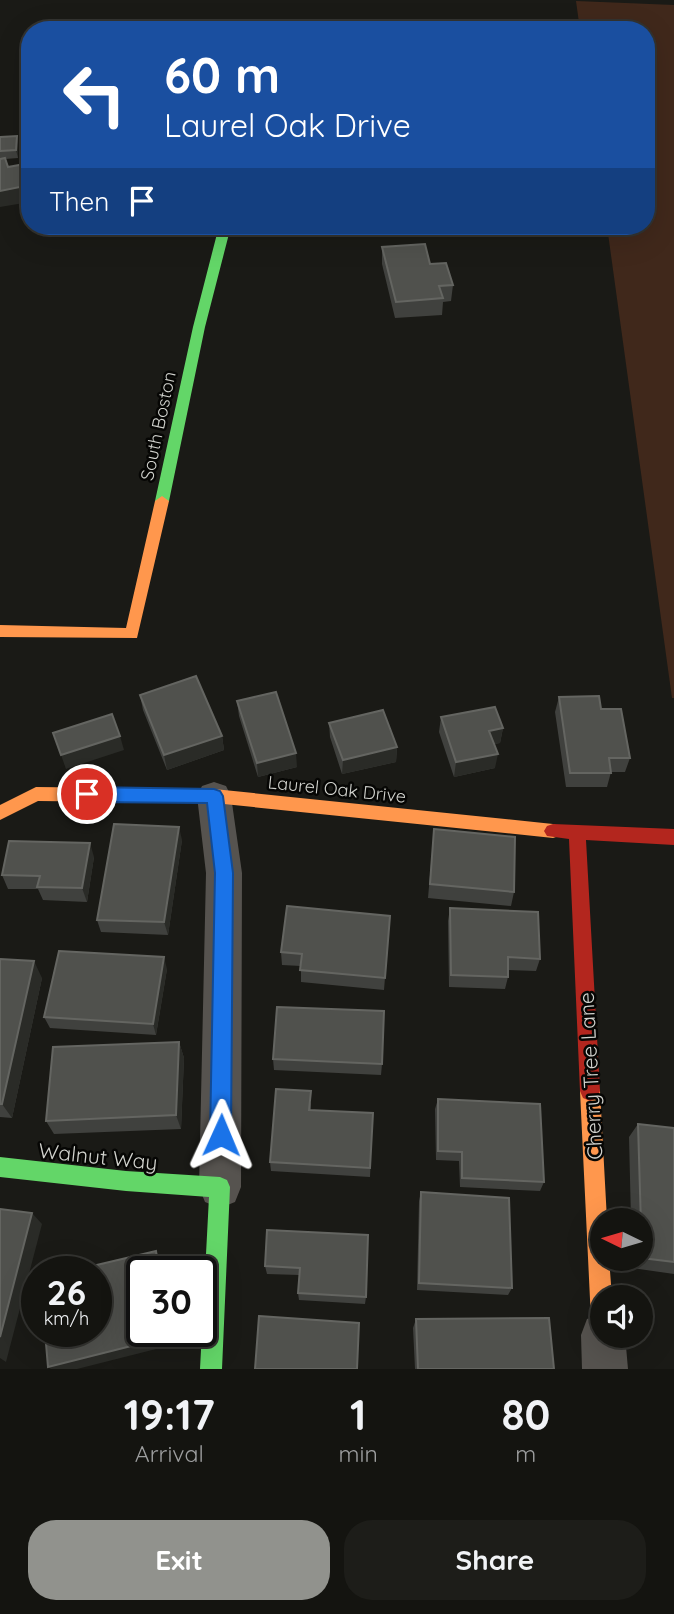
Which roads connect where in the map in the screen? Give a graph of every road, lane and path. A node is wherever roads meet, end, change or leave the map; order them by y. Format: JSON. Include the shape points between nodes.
{"nodes":[{"id":1,"x":222,"y":235,"type":"edge"},
{"id":2,"x":0,"y":631,"type":"edge"},
{"id":3,"x":214,"y":796,"type":"junction"},
{"id":4,"x":0,"y":813,"type":"edge"},
{"id":5,"x":577,"y":833,"type":"junction"},
{"id":6,"x":674,"y":837,"type":"edge"},
{"id":7,"x":0,"y":1167,"type":"edge"},
{"id":8,"x":220,"y":1187,"type":"junction"},
{"id":9,"x":600,"y":1285,"type":"edge"},
{"id":10,"x":603,"y":1348,"type":"edge"},
{"id":11,"x":211,"y":1369,"type":"edge"},
{"id":12,"x":604,"y":1369,"type":"edge"}],
"edges":[{"from":1,"to":2,"type":"street","name":"South Boston","via":[[201,311],[132,634]]},
{"from":3,"to":4,"type":"street","name":"Laurel Oak Drive","via":[[36,794]]},
{"from":3,"to":5,"type":"street","name":"Laurel Oak Drive"},
{"from":3,"to":8,"type":"street","via":[[224,873]]},
{"from":5,"to":6,"type":"street","name":"Laurel Oak Drive"},
{"from":5,"to":9,"type":"street","name":"Cherry Tree Lane"},
{"from":7,"to":8,"type":"street","name":"Walnut Way"},
{"from":8,"to":11,"type":"street"},
{"from":10,"to":12,"type":"street"}]}
